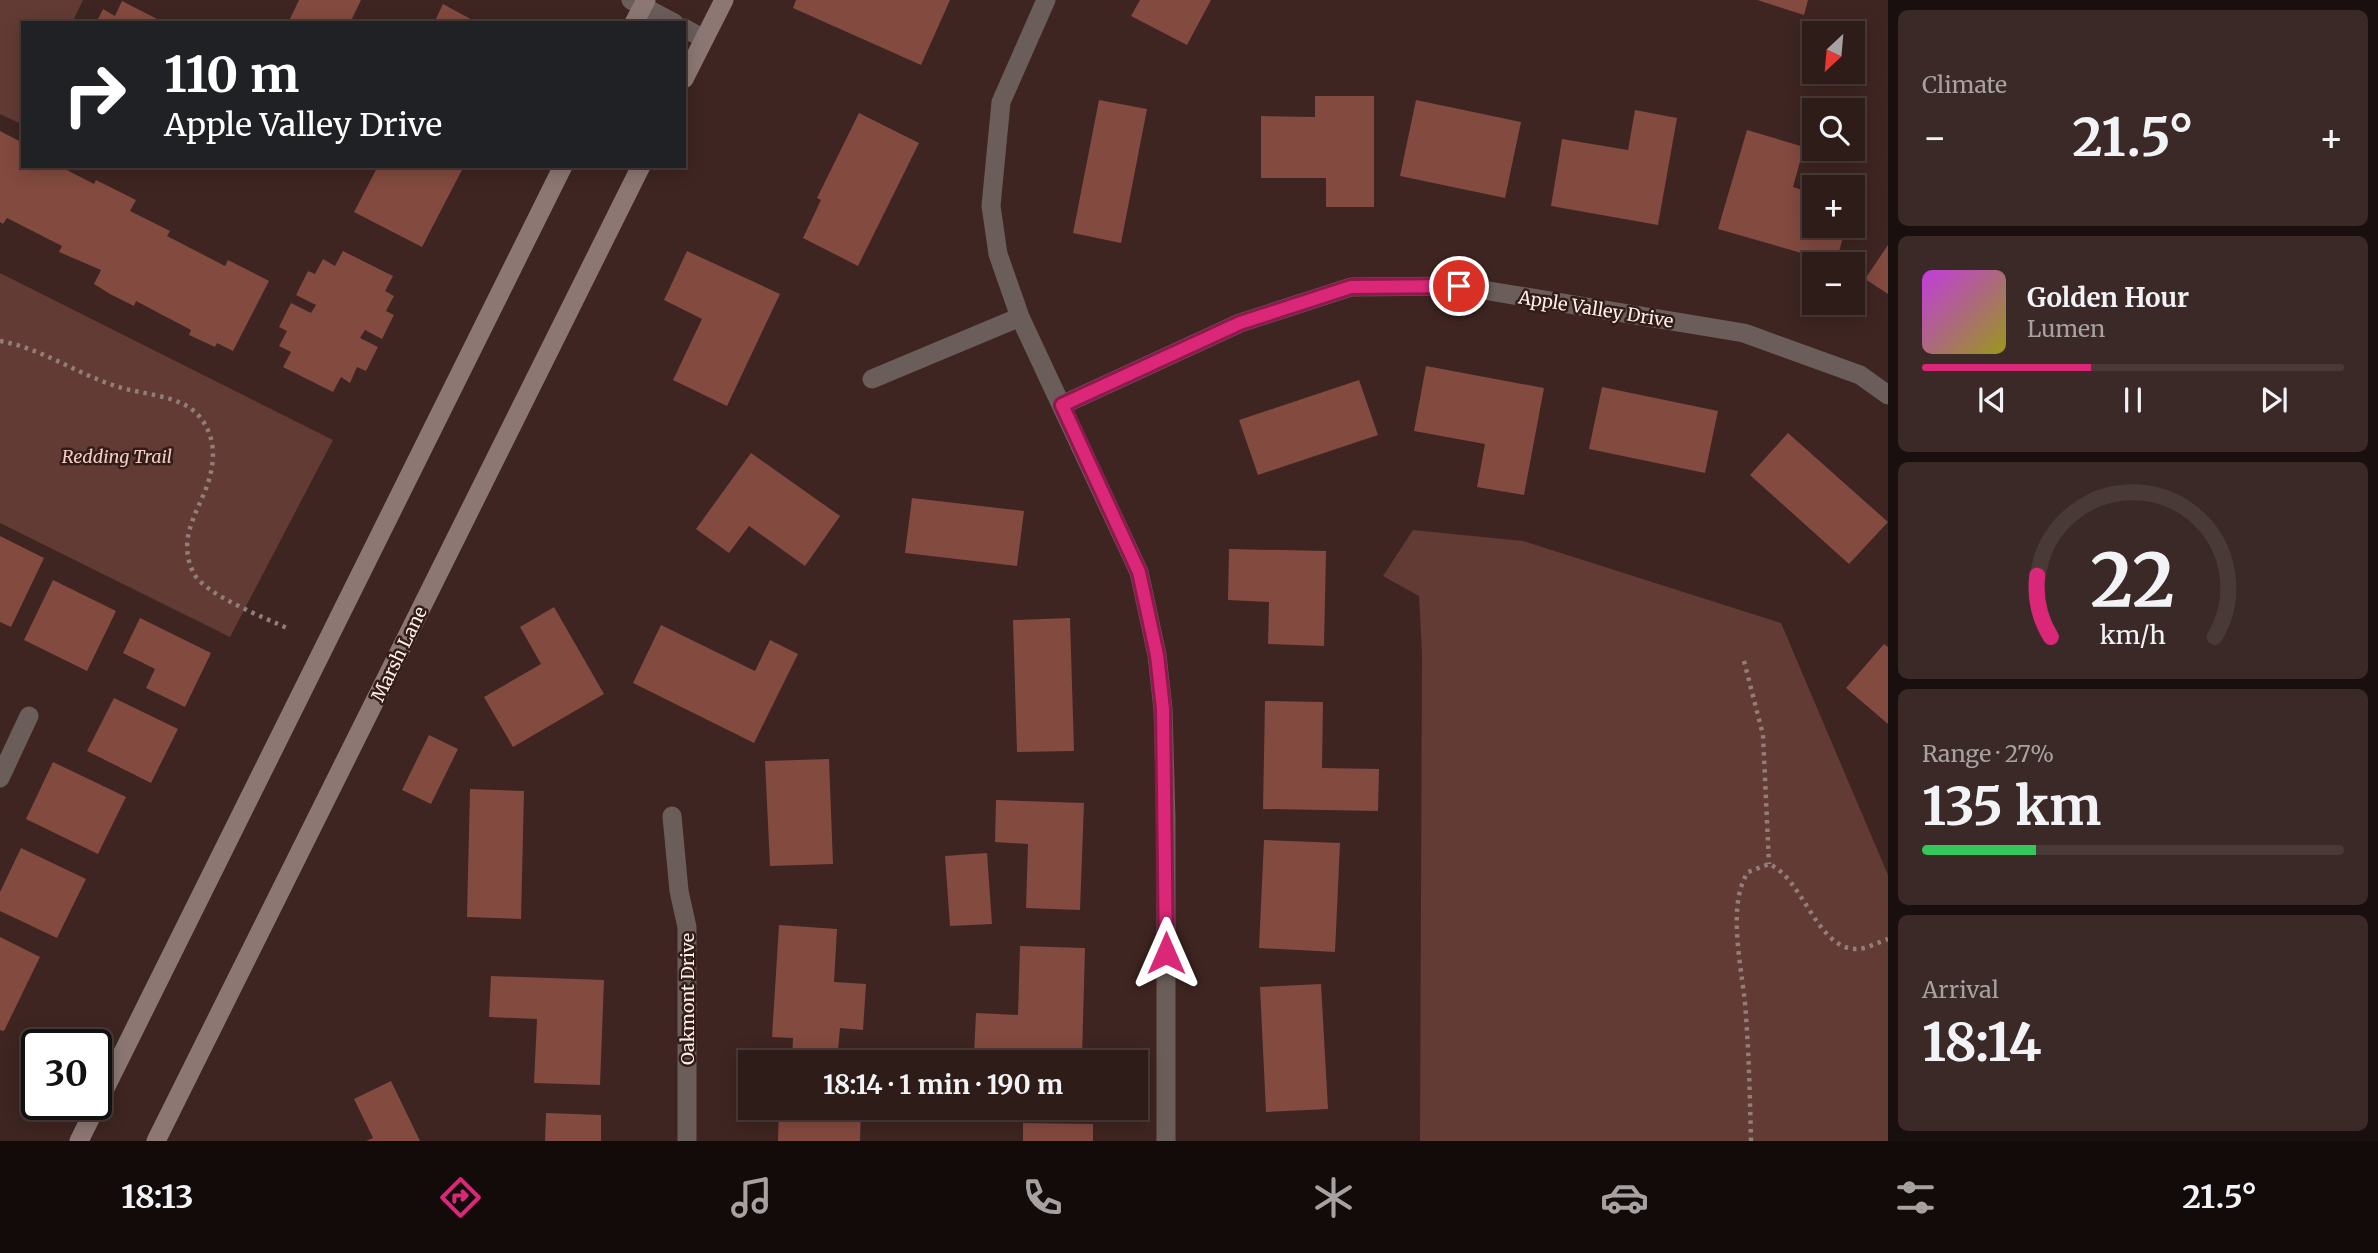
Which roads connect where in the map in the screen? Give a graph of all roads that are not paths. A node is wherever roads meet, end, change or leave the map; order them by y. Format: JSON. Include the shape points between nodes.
{"nodes":[{"id":1,"x":724,"y":0,"type":"edge"},
{"id":2,"x":1046,"y":0,"type":"edge"},
{"id":3,"x":638,"y":7,"type":"edge"},
{"id":4,"x":670,"y":21,"type":"edge"},
{"id":5,"x":686,"y":29,"type":"edge"},
{"id":6,"x":704,"y":39,"type":"junction"},
{"id":7,"x":686,"y":75,"type":"edge"},
{"id":8,"x":562,"y":168,"type":"edge"},
{"id":9,"x":640,"y":168,"type":"edge"},
{"id":10,"x":1020,"y":317,"type":"junction"},
{"id":11,"x":872,"y":379,"type":"dead end"},
{"id":12,"x":1888,"y":395,"type":"edge"},
{"id":13,"x":1062,"y":405,"type":"junction"},
{"id":14,"x":29,"y":716,"type":"dead end"},
{"id":15,"x":0,"y":778,"type":"edge"},
{"id":16,"x":672,"y":816,"type":"dead end"},
{"id":17,"x":79,"y":1141,"type":"edge"},
{"id":18,"x":156,"y":1141,"type":"edge"},
{"id":19,"x":687,"y":1141,"type":"edge"},
{"id":20,"x":1166,"y":1141,"type":"edge"}],
"edges":[{"from":1,"to":6,"type":"main road"},
{"from":2,"to":10,"type":"street","via":[[1000,102],[992,206],[998,254]]},
{"from":3,"to":4,"type":"street"},
{"from":5,"to":6,"type":"street"},
{"from":6,"to":7,"type":"main road"},
{"from":8,"to":17,"type":"main road"},
{"from":9,"to":18,"type":"main road","name":"Marsh Lane"},
{"from":10,"to":11,"type":"street"},
{"from":10,"to":13,"type":"street"},
{"from":12,"to":13,"type":"street","name":"Apple Valley Drive","via":[[1860,375],[1744,333],[1459,286],[1351,287],[1240,323]]},
{"from":13,"to":20,"type":"street","via":[[1139,572],[1157,655],[1166,819]]},
{"from":14,"to":15,"type":"street"},
{"from":16,"to":19,"type":"street","name":"Oakmont Drive","via":[[687,927]]}]}
